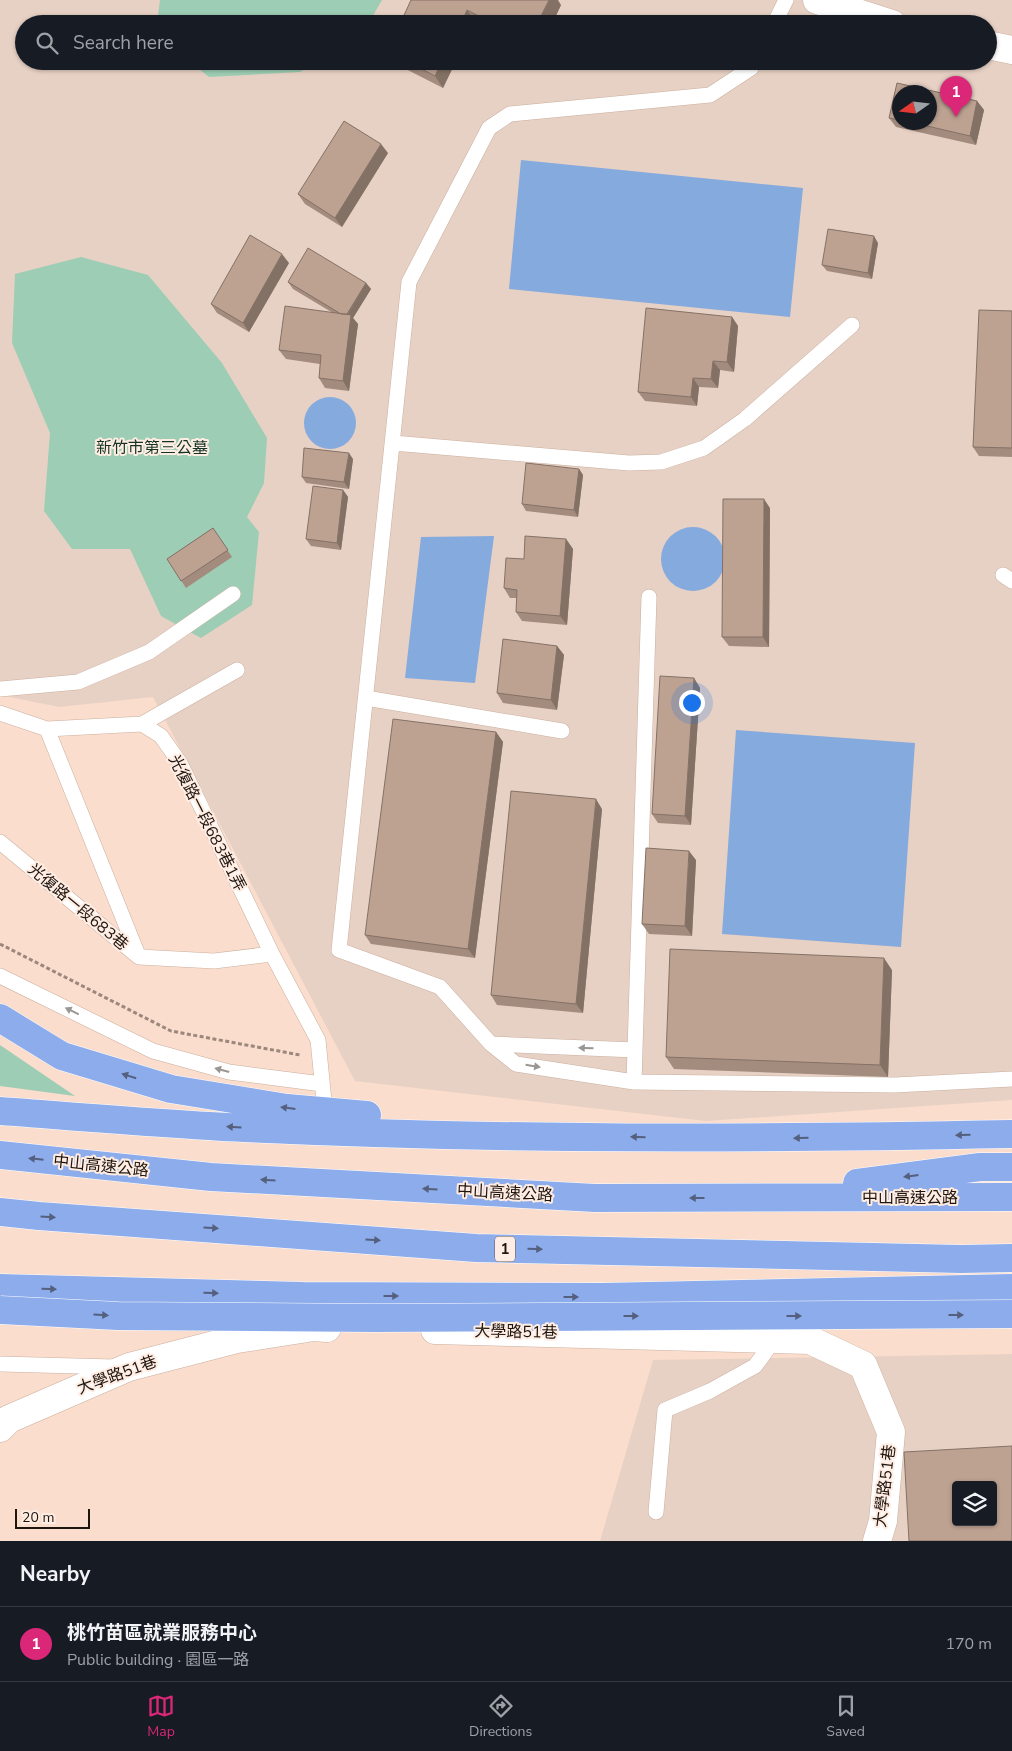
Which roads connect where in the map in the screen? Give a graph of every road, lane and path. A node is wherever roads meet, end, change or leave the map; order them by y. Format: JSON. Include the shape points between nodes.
{"nodes":[{"id":1,"x":786,"y":0,"type":"edge"},
{"id":2,"x":818,"y":0,"type":"edge"},
{"id":3,"x":778,"y":15,"type":"edge"},
{"id":4,"x":864,"y":15,"type":"edge"},
{"id":5,"x":997,"y":47,"type":"edge"},
{"id":6,"x":997,"y":50,"type":"edge"},
{"id":7,"x":1012,"y":50,"type":"edge"},
{"id":8,"x":1012,"y":58,"type":"edge"},
{"id":9,"x":748,"y":70,"type":"edge"},
{"id":10,"x":852,"y":325,"type":"dead end"},
{"id":11,"x":393,"y":443,"type":"junction"},
{"id":12,"x":233,"y":594,"type":"dead end"},
{"id":13,"x":649,"y":597,"type":"dead end"},
{"id":14,"x":237,"y":670,"type":"dead end"},
{"id":15,"x":0,"y":689,"type":"edge"},
{"id":16,"x":366,"y":698,"type":"junction"},
{"id":17,"x":0,"y":713,"type":"edge"},
{"id":18,"x":142,"y":724,"type":"junction"},
{"id":19,"x":47,"y":729,"type":"junction"},
{"id":20,"x":562,"y":730,"type":"dead end"},
{"id":21,"x":0,"y":842,"type":"edge"},
{"id":22,"x":0,"y":944,"type":"edge"},
{"id":23,"x":272,"y":954,"type":"junction"},
{"id":24,"x":138,"y":957,"type":"junction"},
{"id":25,"x":0,"y":976,"type":"edge"},
{"id":26,"x":0,"y":1018,"type":"edge"},
{"id":27,"x":491,"y":1044,"type":"junction"},
{"id":28,"x":635,"y":1050,"type":"junction"},
{"id":29,"x":320,"y":1059,"type":"junction"},
{"id":30,"x":1012,"y":1079,"type":"edge"},
{"id":31,"x":634,"y":1082,"type":"junction"},
{"id":32,"x":322,"y":1084,"type":"junction"},
{"id":33,"x":324,"y":1101,"type":"dead end"},
{"id":34,"x":0,"y":1111,"type":"edge"},
{"id":35,"x":1012,"y":1134,"type":"edge"},
{"id":36,"x":598,"y":1136,"type":"junction"},
{"id":37,"x":0,"y":1155,"type":"edge"},
{"id":38,"x":1012,"y":1167,"type":"edge"},
{"id":39,"x":1012,"y":1197,"type":"edge"},
{"id":40,"x":746,"y":1198,"type":"junction"},
{"id":41,"x":0,"y":1212,"type":"edge"},
{"id":42,"x":1012,"y":1258,"type":"edge"},
{"id":43,"x":0,"y":1288,"type":"edge"},
{"id":44,"x":1012,"y":1288,"type":"edge"},
{"id":45,"x":0,"y":1310,"type":"edge"},
{"id":46,"x":1012,"y":1314,"type":"edge"},
{"id":47,"x":775,"y":1338,"type":"junction"},
{"id":48,"x":0,"y":1364,"type":"edge"},
{"id":49,"x":129,"y":1367,"type":"junction"},
{"id":50,"x":0,"y":1428,"type":"edge"},
{"id":51,"x":656,"y":1512,"type":"dead end"},
{"id":52,"x":877,"y":1541,"type":"edge"}],
"edges":[{"from":1,"to":3,"type":"lane"},
{"from":2,"to":4,"type":"street"},
{"from":5,"to":7,"type":"street"},
{"from":6,"to":8,"type":"lane"},
{"from":9,"to":11,"type":"lane","via":[[710,95],[510,114],[489,128],[410,282]]},
{"from":10,"to":11,"type":"lane","via":[[745,419],[704,448],[662,462],[629,463]]},
{"from":11,"to":16,"type":"lane"},
{"from":12,"to":15,"type":"lane","via":[[149,652],[78,682]]},
{"from":13,"to":28,"type":"lane"},
{"from":14,"to":18,"type":"lane"},
{"from":16,"to":20,"type":"lane"},
{"from":16,"to":27,"type":"lane","via":[[340,950],[440,987]]},
{"from":17,"to":19,"type":"lane"},
{"from":18,"to":19,"type":"lane"},
{"from":18,"to":23,"type":"lane","name":"光復路一段683巷1弄","via":[[161,736],[180,763]]},
{"from":19,"to":24,"type":"lane"},
{"from":21,"to":24,"type":"lane","name":"光復路一段683巷"},
{"from":22,"to":29,"type":"path","via":[[171,1031]]},
{"from":23,"to":24,"type":"lane","name":"光復路一段683巷","via":[[214,961]]},
{"from":23,"to":29,"type":"lane","via":[[318,1040]]},
{"from":32,"to":25,"type":"lane","one_way":true,"via":[[229,1072],[153,1051]]},
{"from":36,"to":26,"type":"highway","one_way":true,"via":[[287,1108],[171,1089],[62,1056]]},
{"from":28,"to":27,"type":"lane","one_way":true},
{"from":27,"to":31,"type":"lane","one_way":true,"via":[[516,1064]]},
{"from":28,"to":31,"type":"lane"},
{"from":29,"to":32,"type":"lane"},
{"from":30,"to":31,"type":"lane","via":[[894,1085]]},
{"from":32,"to":33,"type":"lane"},
{"from":36,"to":34,"type":"highway","one_way":true,"via":[[242,1128]]},
{"from":35,"to":36,"type":"highway","one_way":true,"via":[[787,1138]]},
{"from":40,"to":37,"type":"highway","name":"中山高速公路","one_way":true,"via":[[595,1198],[221,1177]]},
{"from":38,"to":40,"type":"highway","one_way":true,"via":[[980,1167]]},
{"from":39,"to":40,"type":"highway","name":"中山高速公路"},
{"from":41,"to":42,"type":"highway","number":"1","one_way":true,"via":[[476,1248],[961,1260]]},
{"from":43,"to":44,"type":"highway","one_way":true,"via":[[303,1296],[592,1297]]},
{"from":45,"to":46,"type":"highway","one_way":true,"bridge":true,"via":[[118,1316],[366,1318]]},
{"from":47,"to":49,"type":"street","name":"大學路51巷","via":[[314,1327],[237,1339]]},
{"from":47,"to":51,"type":"lane","via":[[755,1366],[710,1391],[665,1410]]},
{"from":47,"to":52,"type":"street","name":"大學路51巷","via":[[810,1340],[863,1365],[891,1432]]},
{"from":48,"to":49,"type":"lane"},
{"from":49,"to":50,"type":"street","name":"大學路51巷","via":[[9,1419]]}]}
